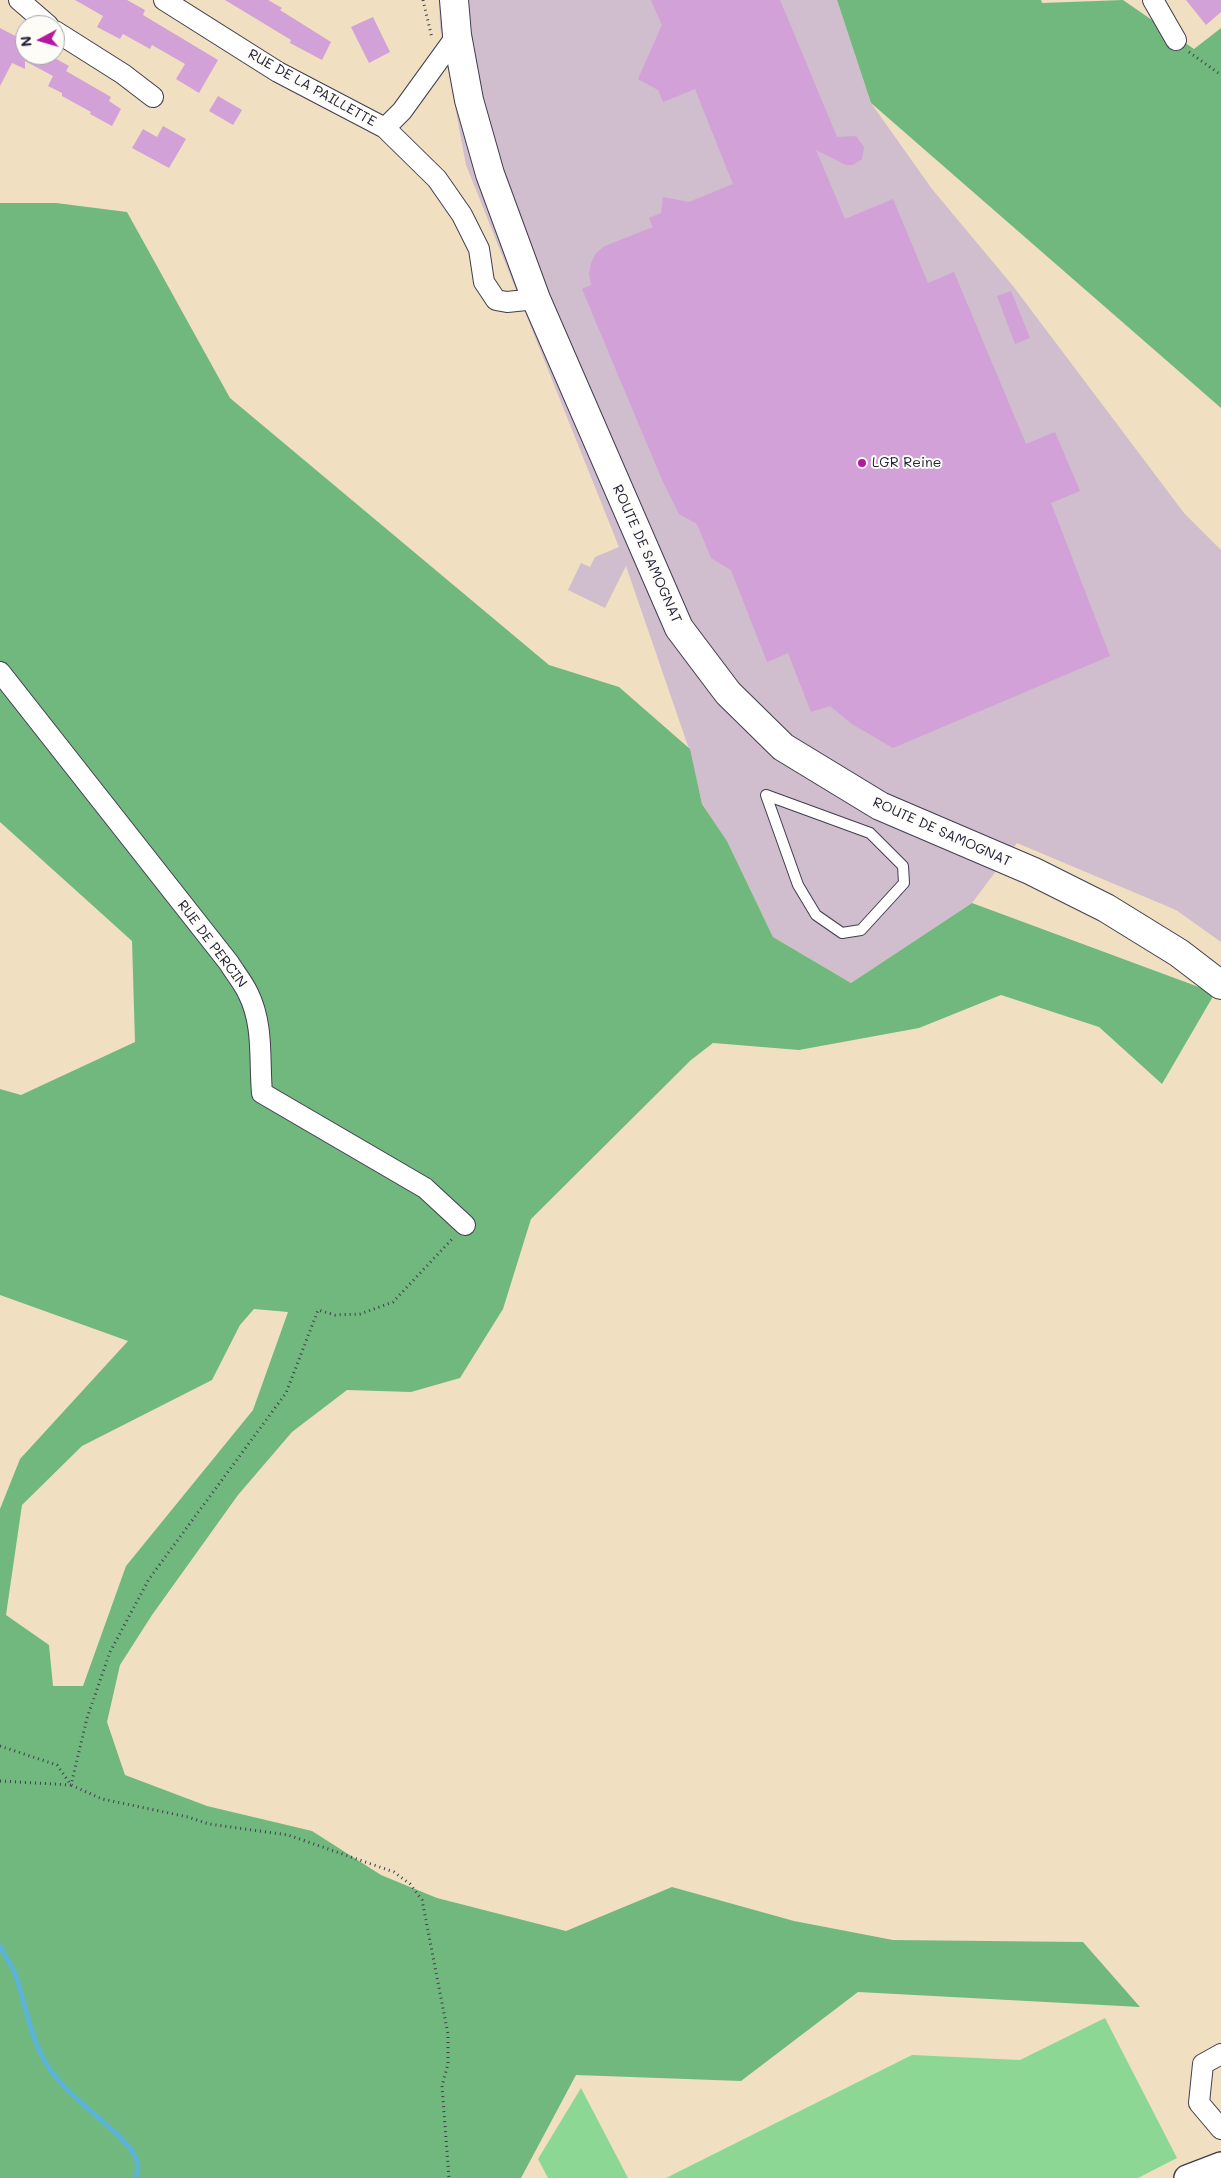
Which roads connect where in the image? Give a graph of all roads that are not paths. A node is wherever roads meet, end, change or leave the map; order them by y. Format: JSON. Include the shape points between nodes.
{"nodes":[{"id":1,"x":19,"y":0,"type":"edge"},
{"id":2,"x":164,"y":0,"type":"edge"},
{"id":3,"x":454,"y":0,"type":"edge"},
{"id":4,"x":1153,"y":0,"type":"edge"},
{"id":5,"x":36,"y":15,"type":"edge"},
{"id":6,"x":457,"y":35,"type":"junction"},
{"id":7,"x":65,"y":37,"type":"edge"},
{"id":8,"x":1176,"y":40,"type":"road end"},
{"id":9,"x":152,"y":97,"type":"dead end"},
{"id":10,"x":385,"y":128,"type":"junction"},
{"id":11,"x":536,"y":299,"type":"junction"},
{"id":12,"x":0,"y":672,"type":"edge"},
{"id":13,"x":766,"y":796,"type":"joint"},
{"id":14,"x":1221,"y":985,"type":"edge"},
{"id":15,"x":464,"y":1226,"type":"road end"},
{"id":16,"x":1221,"y":2054,"type":"edge"},
{"id":17,"x":1221,"y":2129,"type":"edge"},
{"id":18,"x":1221,"y":2165,"type":"edge"},
{"id":19,"x":1187,"y":2178,"type":"edge"}],
"edges":[{"from":1,"to":5,"type":"street"},
{"from":2,"to":10,"type":"street","name":"RUE DE LA PAILLETTE","via":[[278,72]]},
{"from":3,"to":6,"type":"main road","name":"ROUTE DE SAMOGNAT"},
{"from":4,"to":8,"type":"street"},
{"from":6,"to":10,"type":"street","name":"RUE DE LA PAILLETTE","via":[[402,111]]},
{"from":6,"to":11,"type":"main road","name":"ROUTE DE SAMOGNAT","via":[[469,100],[490,174]]},
{"from":7,"to":9,"type":"street","via":[[123,74]]},
{"from":10,"to":11,"type":"street","via":[[436,178],[462,215],[479,249],[488,292],[496,300],[507,302]]},
{"from":11,"to":14,"type":"main road","name":"ROUTE DE SAMOGNAT","via":[[679,628],[728,693],[783,747],[880,806],[1032,871],[1106,908],[1180,953]]},
{"from":12,"to":15,"type":"street","name":"RUE DE PERCIN","via":[[229,963],[248,993],[260,1040],[262,1093],[425,1188]]},
{"from":13,"to":13,"type":"lane","via":[[798,884],[816,915],[842,933],[861,930],[904,883],[903,866],[870,833]]},
{"from":16,"to":17,"type":"street","via":[[1202,2064],[1199,2103]]},
{"from":18,"to":19,"type":"street"}]}
